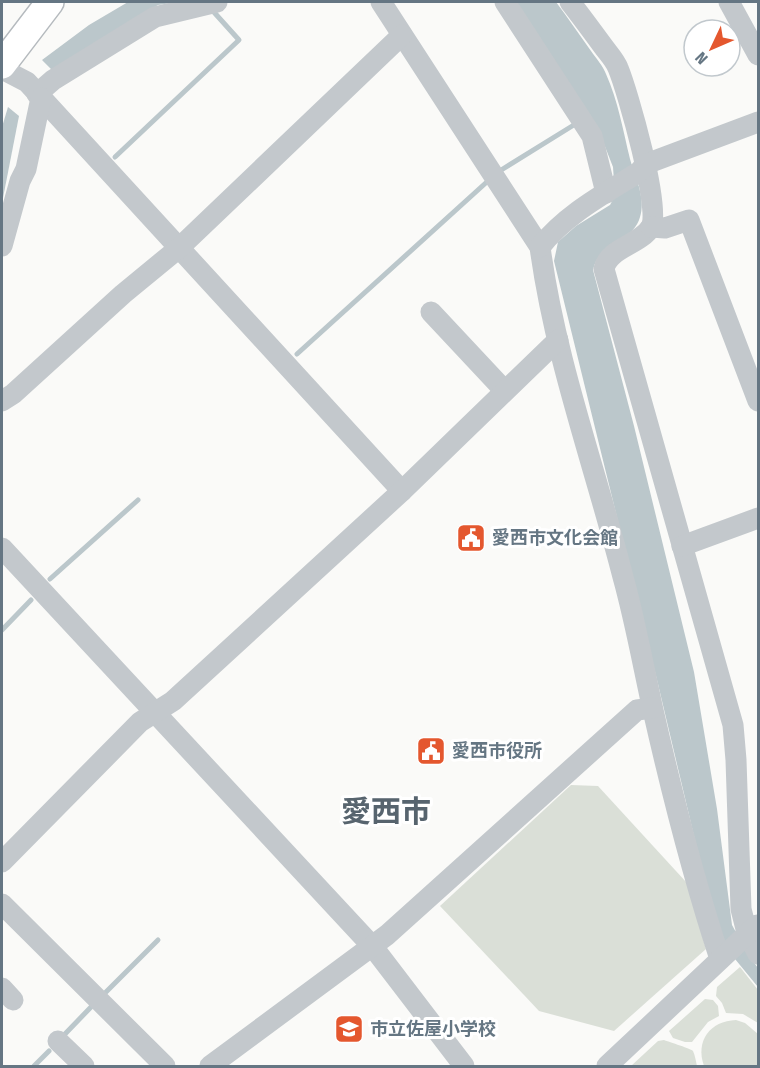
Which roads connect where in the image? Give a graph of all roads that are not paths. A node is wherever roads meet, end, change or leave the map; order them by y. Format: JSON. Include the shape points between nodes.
{"nodes":[{"id":1,"x":50,"y":2,"type":"edge"},
{"id":2,"x":217,"y":2,"type":"edge"},
{"id":3,"x":381,"y":2,"type":"edge"},
{"id":4,"x":505,"y":2,"type":"edge"},
{"id":5,"x":570,"y":2,"type":"edge"},
{"id":6,"x":729,"y":2,"type":"edge"},
{"id":7,"x":402,"y":35,"type":"junction"},
{"id":8,"x":759,"y":55,"type":"edge"},
{"id":9,"x":2,"y":67,"type":"edge"},
{"id":10,"x":39,"y":96,"type":"junction"},
{"id":11,"x":759,"y":122,"type":"edge"},
{"id":12,"x":642,"y":168,"type":"junction"},
{"id":13,"x":609,"y":191,"type":"junction"},
{"id":14,"x":651,"y":227,"type":"junction"},
{"id":15,"x":2,"y":246,"type":"edge"},
{"id":16,"x":540,"y":247,"type":"junction"},
{"id":17,"x":179,"y":248,"type":"junction"},
{"id":18,"x":431,"y":312,"type":"dead end"},
{"id":19,"x":558,"y":340,"type":"junction"},
{"id":20,"x":504,"y":390,"type":"junction"},
{"id":21,"x":2,"y":401,"type":"edge"},
{"id":22,"x":759,"y":401,"type":"edge"},
{"id":23,"x":402,"y":491,"type":"junction"},
{"id":24,"x":759,"y":518,"type":"edge"},
{"id":25,"x":682,"y":546,"type":"junction"},
{"id":26,"x":2,"y":548,"type":"edge"},
{"id":27,"x":652,"y":708,"type":"junction"},
{"id":28,"x":156,"y":712,"type":"junction"},
{"id":29,"x":2,"y":862,"type":"edge"},
{"id":30,"x":2,"y":904,"type":"edge"},
{"id":31,"x":738,"y":942,"type":"edge"},
{"id":32,"x":373,"y":946,"type":"junction"},
{"id":33,"x":759,"y":954,"type":"edge"},
{"id":34,"x":58,"y":1041,"type":"dead end"},
{"id":35,"x":84,"y":1066,"type":"edge"},
{"id":36,"x":165,"y":1066,"type":"edge"},
{"id":37,"x":210,"y":1066,"type":"edge"},
{"id":38,"x":464,"y":1066,"type":"edge"},
{"id":39,"x":607,"y":1066,"type":"edge"}],
"edges":[{"from":1,"to":9,"type":"main road"},
{"from":2,"to":10,"type":"street","via":[[155,17],[53,80]]},
{"from":3,"to":7,"type":"street"},
{"from":4,"to":13,"type":"street","via":[[592,136]]},
{"from":5,"to":12,"type":"street","via":[[618,66]]},
{"from":6,"to":8,"type":"street"},
{"from":7,"to":16,"type":"street"},
{"from":7,"to":17,"type":"street"},
{"from":9,"to":10,"type":"street","via":[[27,82]]},
{"from":10,"to":15,"type":"street","via":[[26,169]]},
{"from":10,"to":17,"type":"street"},
{"from":11,"to":12,"type":"street"},
{"from":12,"to":13,"type":"street"},
{"from":12,"to":14,"type":"street","via":[[654,211]]},
{"from":13,"to":16,"type":"street","via":[[554,230]]},
{"from":14,"to":22,"type":"street","via":[[665,228],[689,220]]},
{"from":14,"to":25,"type":"street","via":[[613,255],[604,269]]},
{"from":16,"to":19,"type":"street"},
{"from":17,"to":21,"type":"street"},
{"from":17,"to":23,"type":"street"},
{"from":18,"to":20,"type":"street"},
{"from":19,"to":20,"type":"street"},
{"from":19,"to":27,"type":"street","via":[[624,579]]},
{"from":20,"to":23,"type":"street"},
{"from":23,"to":28,"type":"street","via":[[173,701]]},
{"from":24,"to":25,"type":"street"},
{"from":25,"to":31,"type":"street","via":[[733,725],[741,909]]},
{"from":26,"to":28,"type":"street"},
{"from":27,"to":31,"type":"street","via":[[700,901]]},
{"from":27,"to":32,"type":"street","via":[[637,710]]},
{"from":28,"to":29,"type":"street","via":[[140,723]]},
{"from":28,"to":32,"type":"street"},
{"from":30,"to":36,"type":"street"},
{"from":31,"to":33,"type":"street"},
{"from":31,"to":39,"type":"street"},
{"from":32,"to":37,"type":"street"},
{"from":32,"to":38,"type":"street"},
{"from":34,"to":35,"type":"street"}]}
